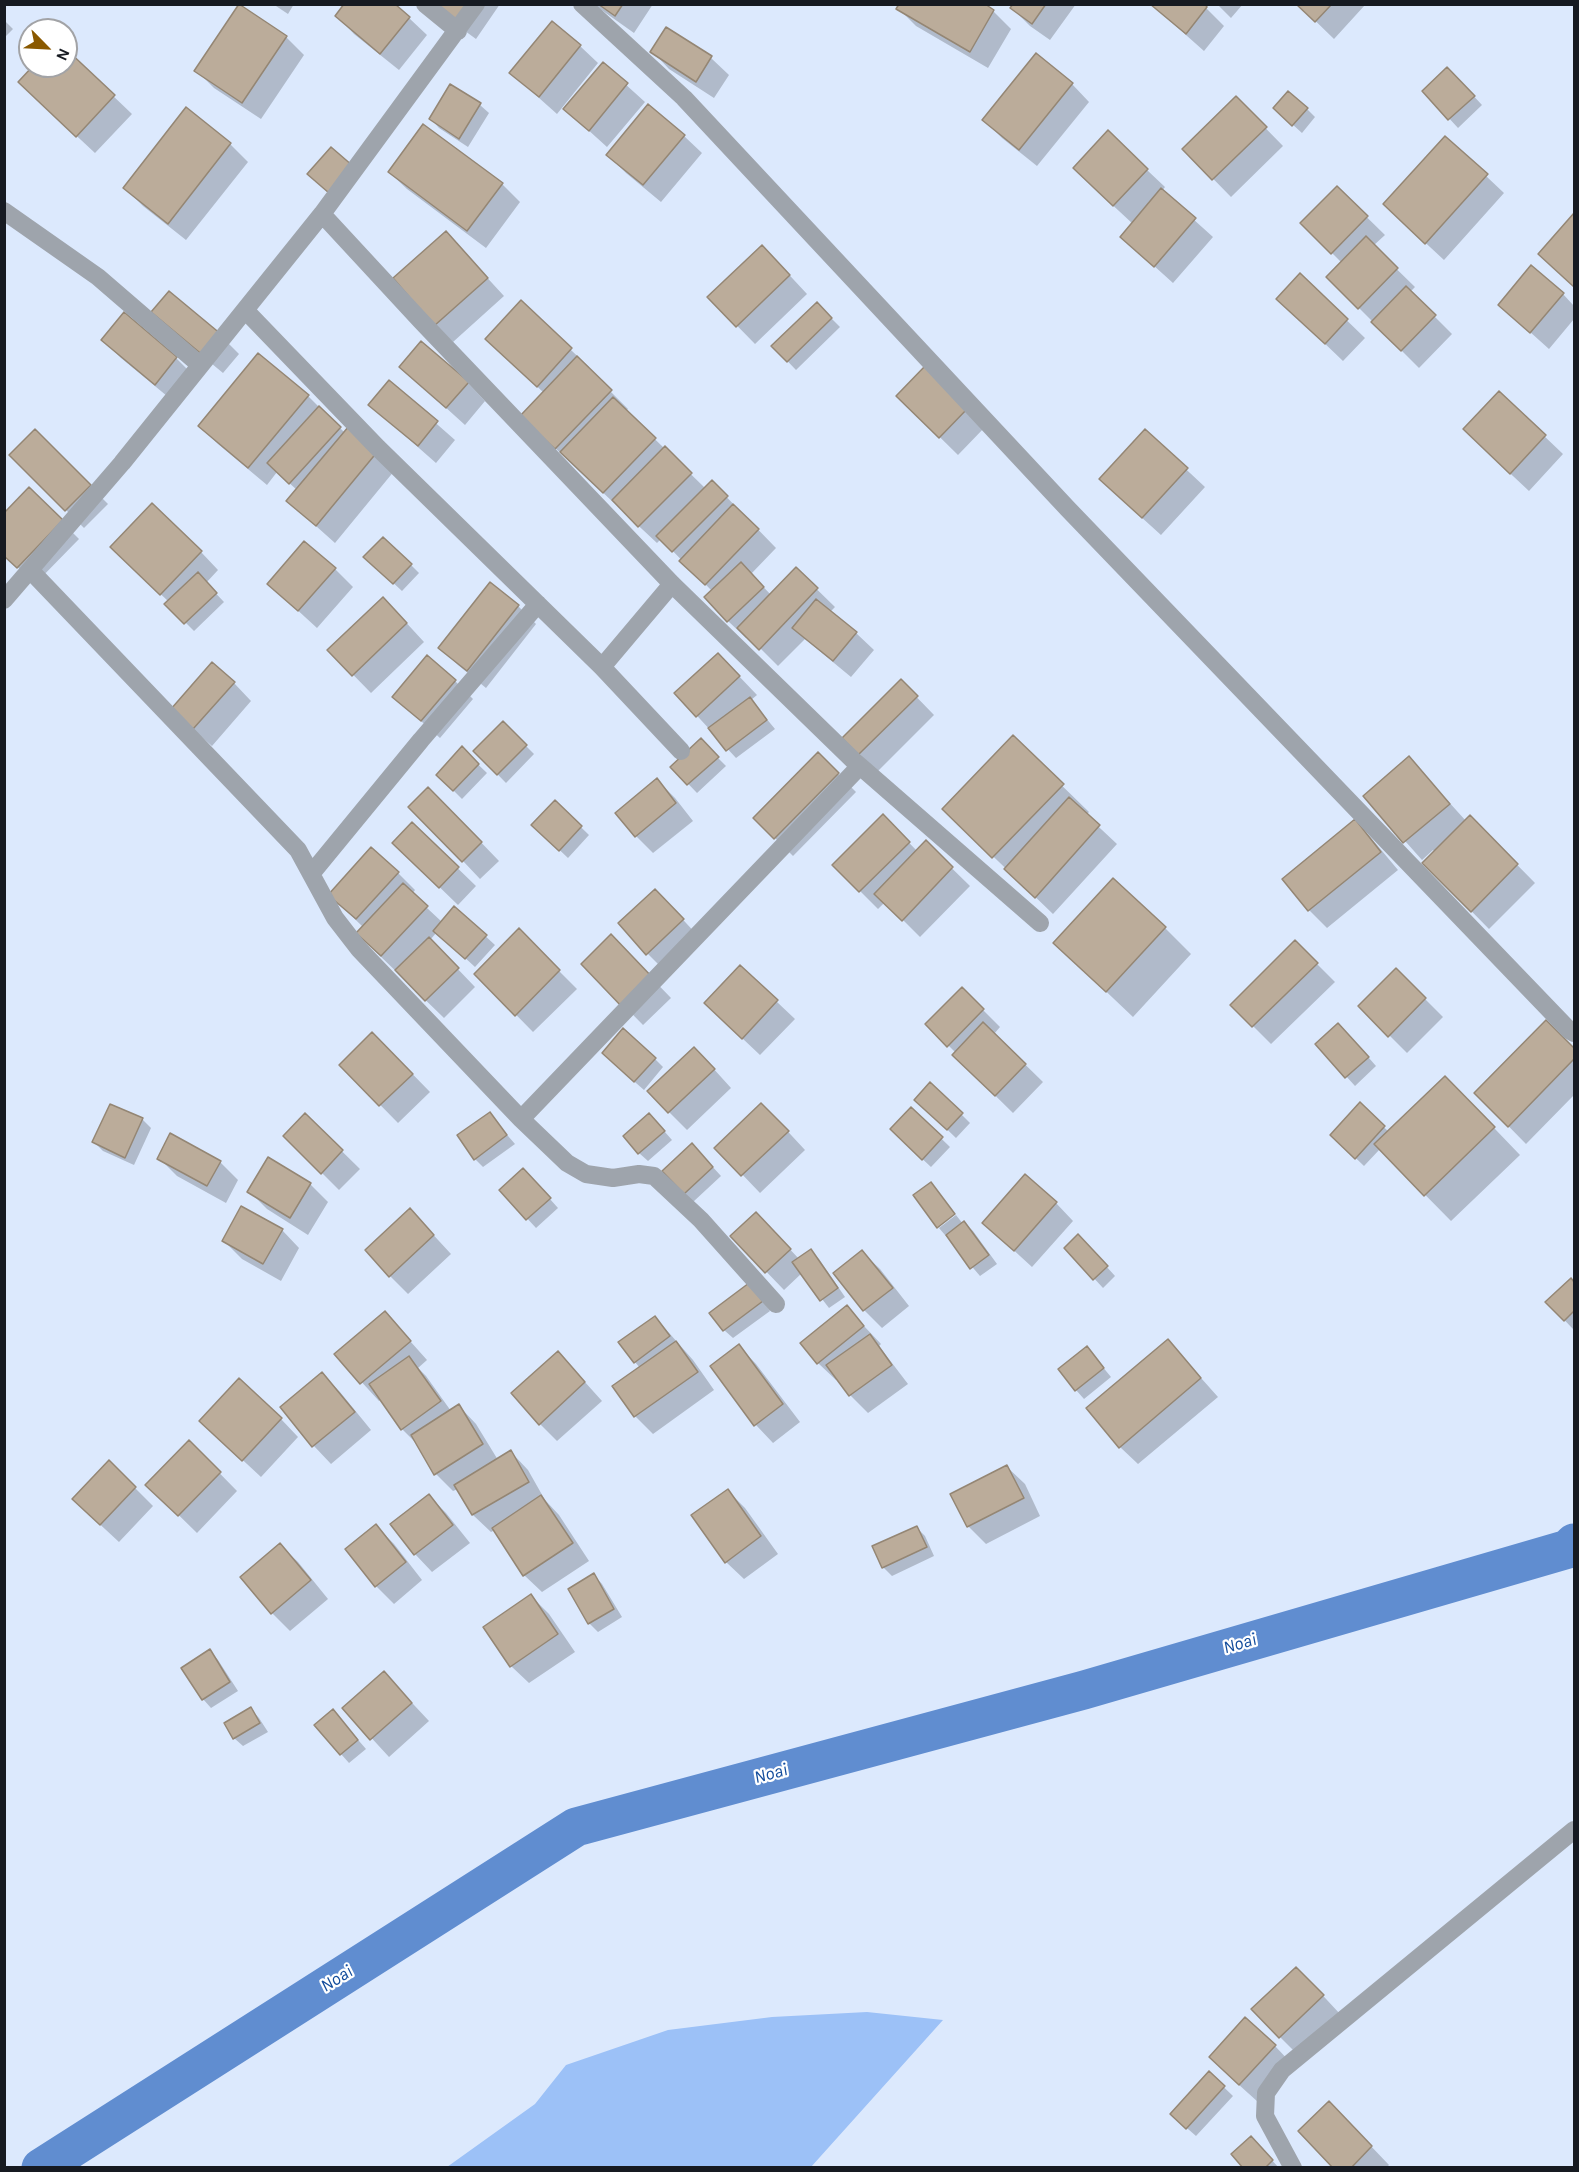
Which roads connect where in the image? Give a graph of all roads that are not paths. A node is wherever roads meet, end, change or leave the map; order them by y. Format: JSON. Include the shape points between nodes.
{"nodes":[{"id":1,"x":425,"y":4,"type":"edge"},
{"id":2,"x":476,"y":4,"type":"edge"},
{"id":3,"x":582,"y":4,"type":"edge"},
{"id":4,"x":458,"y":31,"type":"junction"},
{"id":5,"x":4,"y":211,"type":"edge"},
{"id":6,"x":322,"y":214,"type":"junction"},
{"id":7,"x":245,"y":310,"type":"junction"},
{"id":8,"x":200,"y":365,"type":"junction"},
{"id":9,"x":31,"y":570,"type":"junction"},
{"id":10,"x":672,"y":584,"type":"junction"},
{"id":11,"x":4,"y":600,"type":"edge"},
{"id":12,"x":538,"y":604,"type":"junction"},
{"id":13,"x":602,"y":667,"type":"junction"},
{"id":14,"x":681,"y":751,"type":"dead end"},
{"id":15,"x":860,"y":766,"type":"junction"},
{"id":16,"x":311,"y":874,"type":"junction"},
{"id":17,"x":1040,"y":923,"type":"dead end"},
{"id":18,"x":1575,"y":1033,"type":"edge"},
{"id":19,"x":521,"y":1119,"type":"junction"},
{"id":20,"x":776,"y":1304,"type":"dead end"},
{"id":21,"x":1575,"y":1830,"type":"edge"},
{"id":22,"x":1293,"y":2168,"type":"edge"}],
"edges":[{"from":1,"to":4,"type":"street"},
{"from":2,"to":4,"type":"street"},
{"from":3,"to":18,"type":"street","via":[[684,98],[1068,509]]},
{"from":4,"to":6,"type":"street"},
{"from":5,"to":8,"type":"street","via":[[98,277]]},
{"from":6,"to":7,"type":"street"},
{"from":6,"to":10,"type":"street"},
{"from":7,"to":8,"type":"street"},
{"from":7,"to":12,"type":"street"},
{"from":8,"to":9,"type":"street"},
{"from":9,"to":11,"type":"street"},
{"from":9,"to":16,"type":"street","via":[[298,850]]},
{"from":10,"to":13,"type":"street"},
{"from":10,"to":15,"type":"street"},
{"from":12,"to":13,"type":"street"},
{"from":12,"to":16,"type":"street"},
{"from":13,"to":14,"type":"street"},
{"from":15,"to":17,"type":"street"},
{"from":15,"to":19,"type":"street"},
{"from":16,"to":19,"type":"street","via":[[335,918],[359,949]]},
{"from":19,"to":20,"type":"street","via":[[567,1162],[586,1174],[613,1178],[654,1176],[701,1220]]},
{"from":21,"to":22,"type":"street","via":[[1282,2070],[1266,2093],[1265,2116]]}]}
